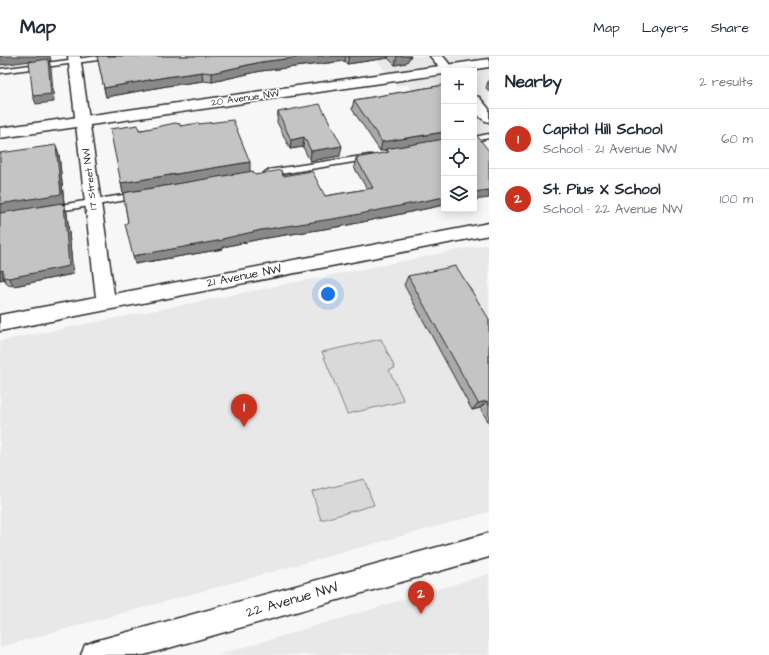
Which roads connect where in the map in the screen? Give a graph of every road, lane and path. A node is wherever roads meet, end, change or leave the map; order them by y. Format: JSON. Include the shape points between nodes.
{"nodes":[{"id":1,"x":113,"y":56,"type":"edge"},
{"id":2,"x":436,"y":56,"type":"edge"},
{"id":3,"x":74,"y":58,"type":"edge"},
{"id":4,"x":489,"y":63,"type":"edge"},
{"id":5,"x":446,"y":68,"type":"edge"},
{"id":6,"x":460,"y":68,"type":"edge"},
{"id":7,"x":0,"y":70,"type":"edge"},
{"id":8,"x":441,"y":71,"type":"edge"},
{"id":9,"x":477,"y":104,"type":"edge"},
{"id":10,"x":489,"y":118,"type":"edge"},
{"id":11,"x":83,"y":121,"type":"junction"},
{"id":12,"x":0,"y":133,"type":"edge"},
{"id":13,"x":489,"y":136,"type":"edge"},
{"id":14,"x":477,"y":138,"type":"edge"},
{"id":15,"x":374,"y":156,"type":"edge"},
{"id":16,"x":257,"y":175,"type":"edge"},
{"id":17,"x":148,"y":194,"type":"edge"},
{"id":18,"x":93,"y":203,"type":"junction"},
{"id":19,"x":43,"y":211,"type":"edge"},
{"id":20,"x":489,"y":229,"type":"edge"},
{"id":21,"x":106,"y":302,"type":"junction"},
{"id":22,"x":0,"y":323,"type":"edge"},
{"id":23,"x":489,"y":545,"type":"edge"},
{"id":24,"x":154,"y":647,"type":"edge"},
{"id":25,"x":95,"y":655,"type":"edge"}],
"edges":[{"from":1,"to":3,"type":"lane"},
{"from":2,"to":5,"type":"street"},
{"from":3,"to":7,"type":"lane"},
{"from":3,"to":11,"type":"street","name":"17 Street NW"},
{"from":4,"to":6,"type":"street","name":"20 Avenue NW"},
{"from":8,"to":11,"type":"street","name":"20 Avenue NW"},
{"from":9,"to":10,"type":"street"},
{"from":11,"to":12,"type":"street","name":"20 Avenue NW"},
{"from":11,"to":18,"type":"street","name":"17 Street NW"},
{"from":13,"to":14,"type":"lane"},
{"from":15,"to":16,"type":"lane"},
{"from":17,"to":18,"type":"lane"},
{"from":18,"to":19,"type":"lane"},
{"from":18,"to":21,"type":"street","name":"17 Street NW"},
{"from":20,"to":21,"type":"street","name":"21 Avenue NW"},
{"from":21,"to":22,"type":"street","name":"21 Avenue NW"},
{"from":23,"to":24,"type":"street","name":"22 Avenue NW"},
{"from":24,"to":25,"type":"street","name":"22 Avenue NW"}]}
